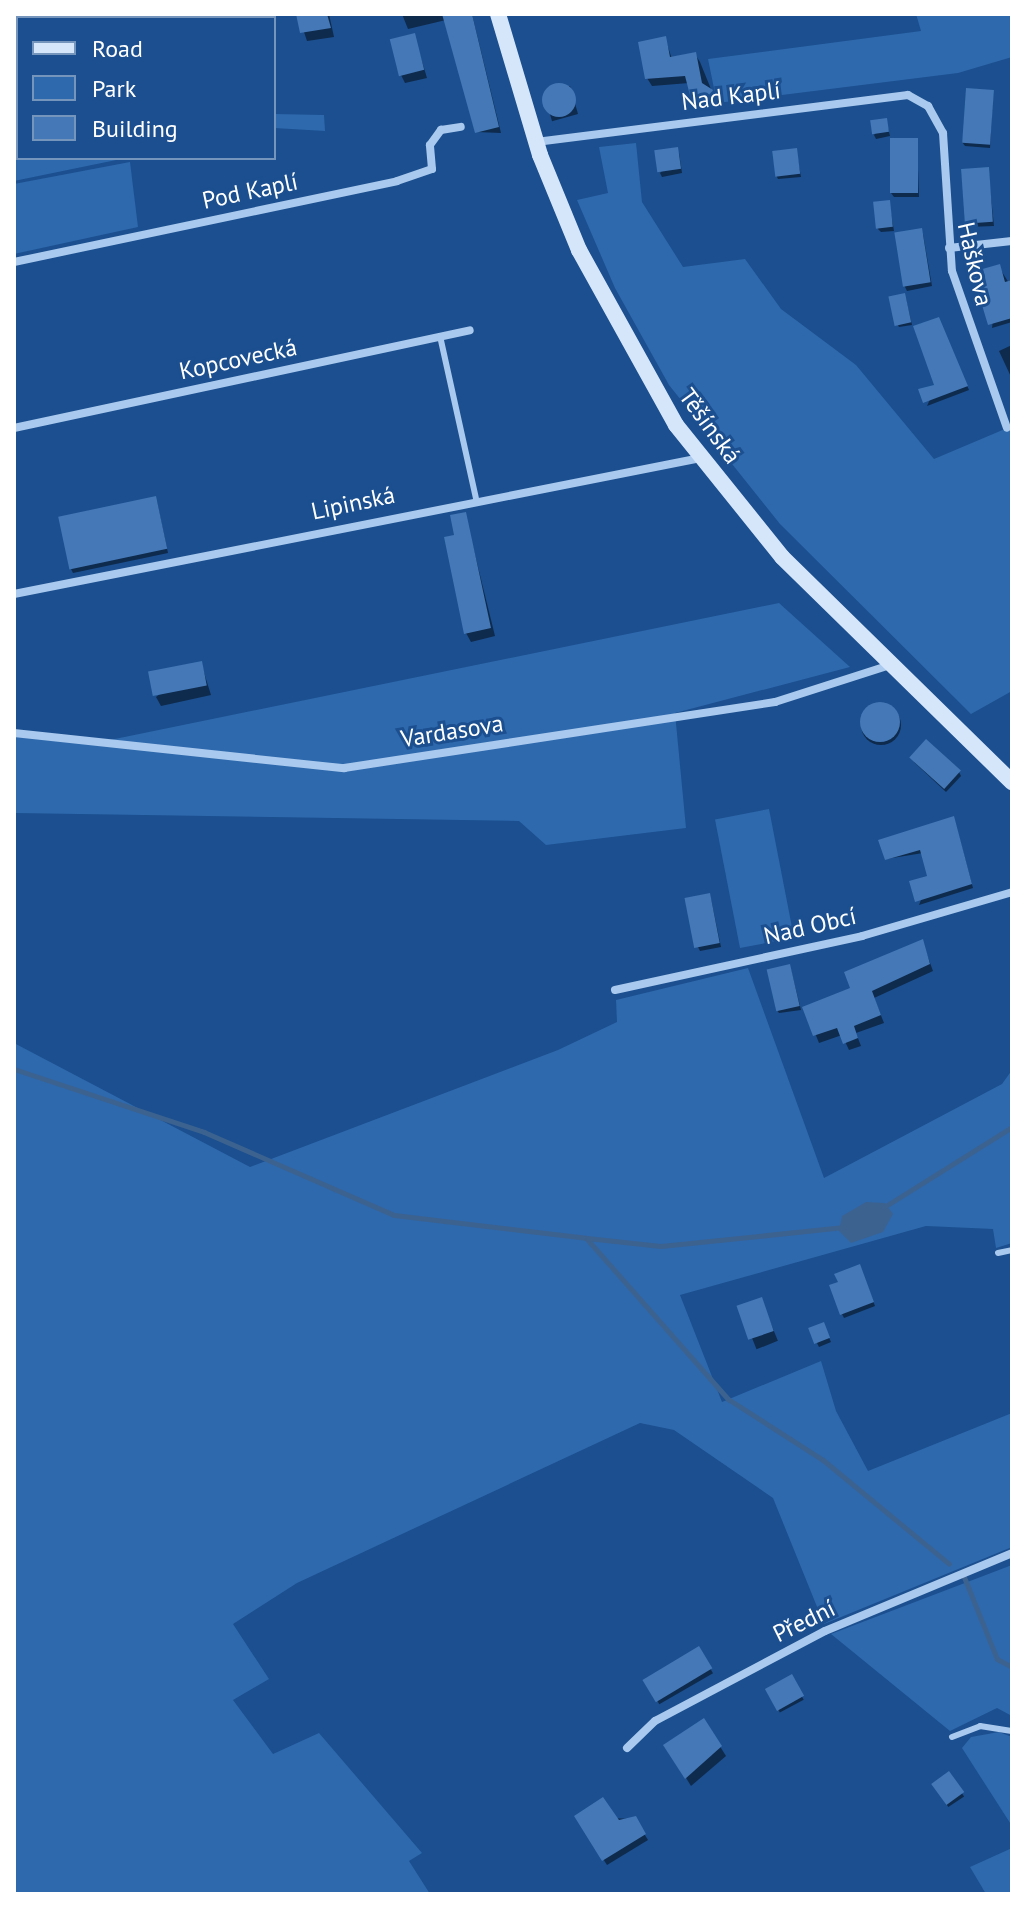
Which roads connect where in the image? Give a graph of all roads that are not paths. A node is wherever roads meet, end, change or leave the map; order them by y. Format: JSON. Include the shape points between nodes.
{"nodes":[{"id":1,"x":498,"y":14,"type":"edge"},
{"id":2,"x":928,"y":106,"type":"joint"},
{"id":3,"x":461,"y":127,"type":"dead end"},
{"id":4,"x":536,"y":142,"type":"junction"},
{"id":5,"x":1012,"y":241,"type":"edge"},
{"id":6,"x":949,"y":248,"type":"junction"},
{"id":7,"x":14,"y":262,"type":"edge"},
{"id":8,"x":470,"y":330,"type":"dead end"},
{"id":9,"x":440,"y":336,"type":"junction"},
{"id":10,"x":14,"y":428,"type":"edge"},
{"id":11,"x":1007,"y":428,"type":"dead end"},
{"id":12,"x":701,"y":458,"type":"junction"},
{"id":13,"x":476,"y":498,"type":"junction"},
{"id":14,"x":14,"y":594,"type":"edge"},
{"id":15,"x":890,"y":665,"type":"junction"},
{"id":16,"x":14,"y":733,"type":"edge"},
{"id":17,"x":1012,"y":782,"type":"edge"},
{"id":18,"x":1012,"y":892,"type":"edge"},
{"id":19,"x":615,"y":990,"type":"dead end"},
{"id":20,"x":1012,"y":1250,"type":"edge"},
{"id":21,"x":998,"y":1253,"type":"dead end"},
{"id":22,"x":1012,"y":1553,"type":"edge"},
{"id":23,"x":1012,"y":1731,"type":"edge"},
{"id":24,"x":952,"y":1737,"type":"dead end"},
{"id":25,"x":627,"y":1748,"type":"dead end"}],
"edges":[{"from":1,"to":4,"type":"main road","name":"Těšínská"},
{"from":2,"to":4,"type":"street","name":"Nad Kaplí","via":[[908,95]]},
{"from":2,"to":6,"type":"street","name":"Haškova","via":[[943,133]]},
{"from":3,"to":7,"type":"street","name":"Pod Kaplí","via":[[441,130],[430,145],[432,169],[397,181]]},
{"from":4,"to":12,"type":"main road","name":"Těšínská","via":[[622,337]]},
{"from":5,"to":6,"type":"street"},
{"from":6,"to":11,"type":"street","name":"Haškova"},
{"from":8,"to":9,"type":"street","name":"Kopcovecká"},
{"from":9,"to":10,"type":"street","name":"Kopcovecká"},
{"from":9,"to":13,"type":"lane"},
{"from":12,"to":13,"type":"street","name":"Lipinská"},
{"from":12,"to":15,"type":"main road","name":"Těšínská","via":[[782,557]]},
{"from":13,"to":14,"type":"street","name":"Lipinská"},
{"from":15,"to":16,"type":"street","name":"Vardasova","via":[[775,702],[344,768]]},
{"from":15,"to":17,"type":"main road","name":"Těšínská"},
{"from":18,"to":19,"type":"street","name":"Nad Obcí","via":[[862,936]]},
{"from":20,"to":21,"type":"lane"},
{"from":22,"to":25,"type":"street","name":"Přední","via":[[825,1631],[655,1721]]},
{"from":23,"to":24,"type":"lane","via":[[980,1726]]}]}
